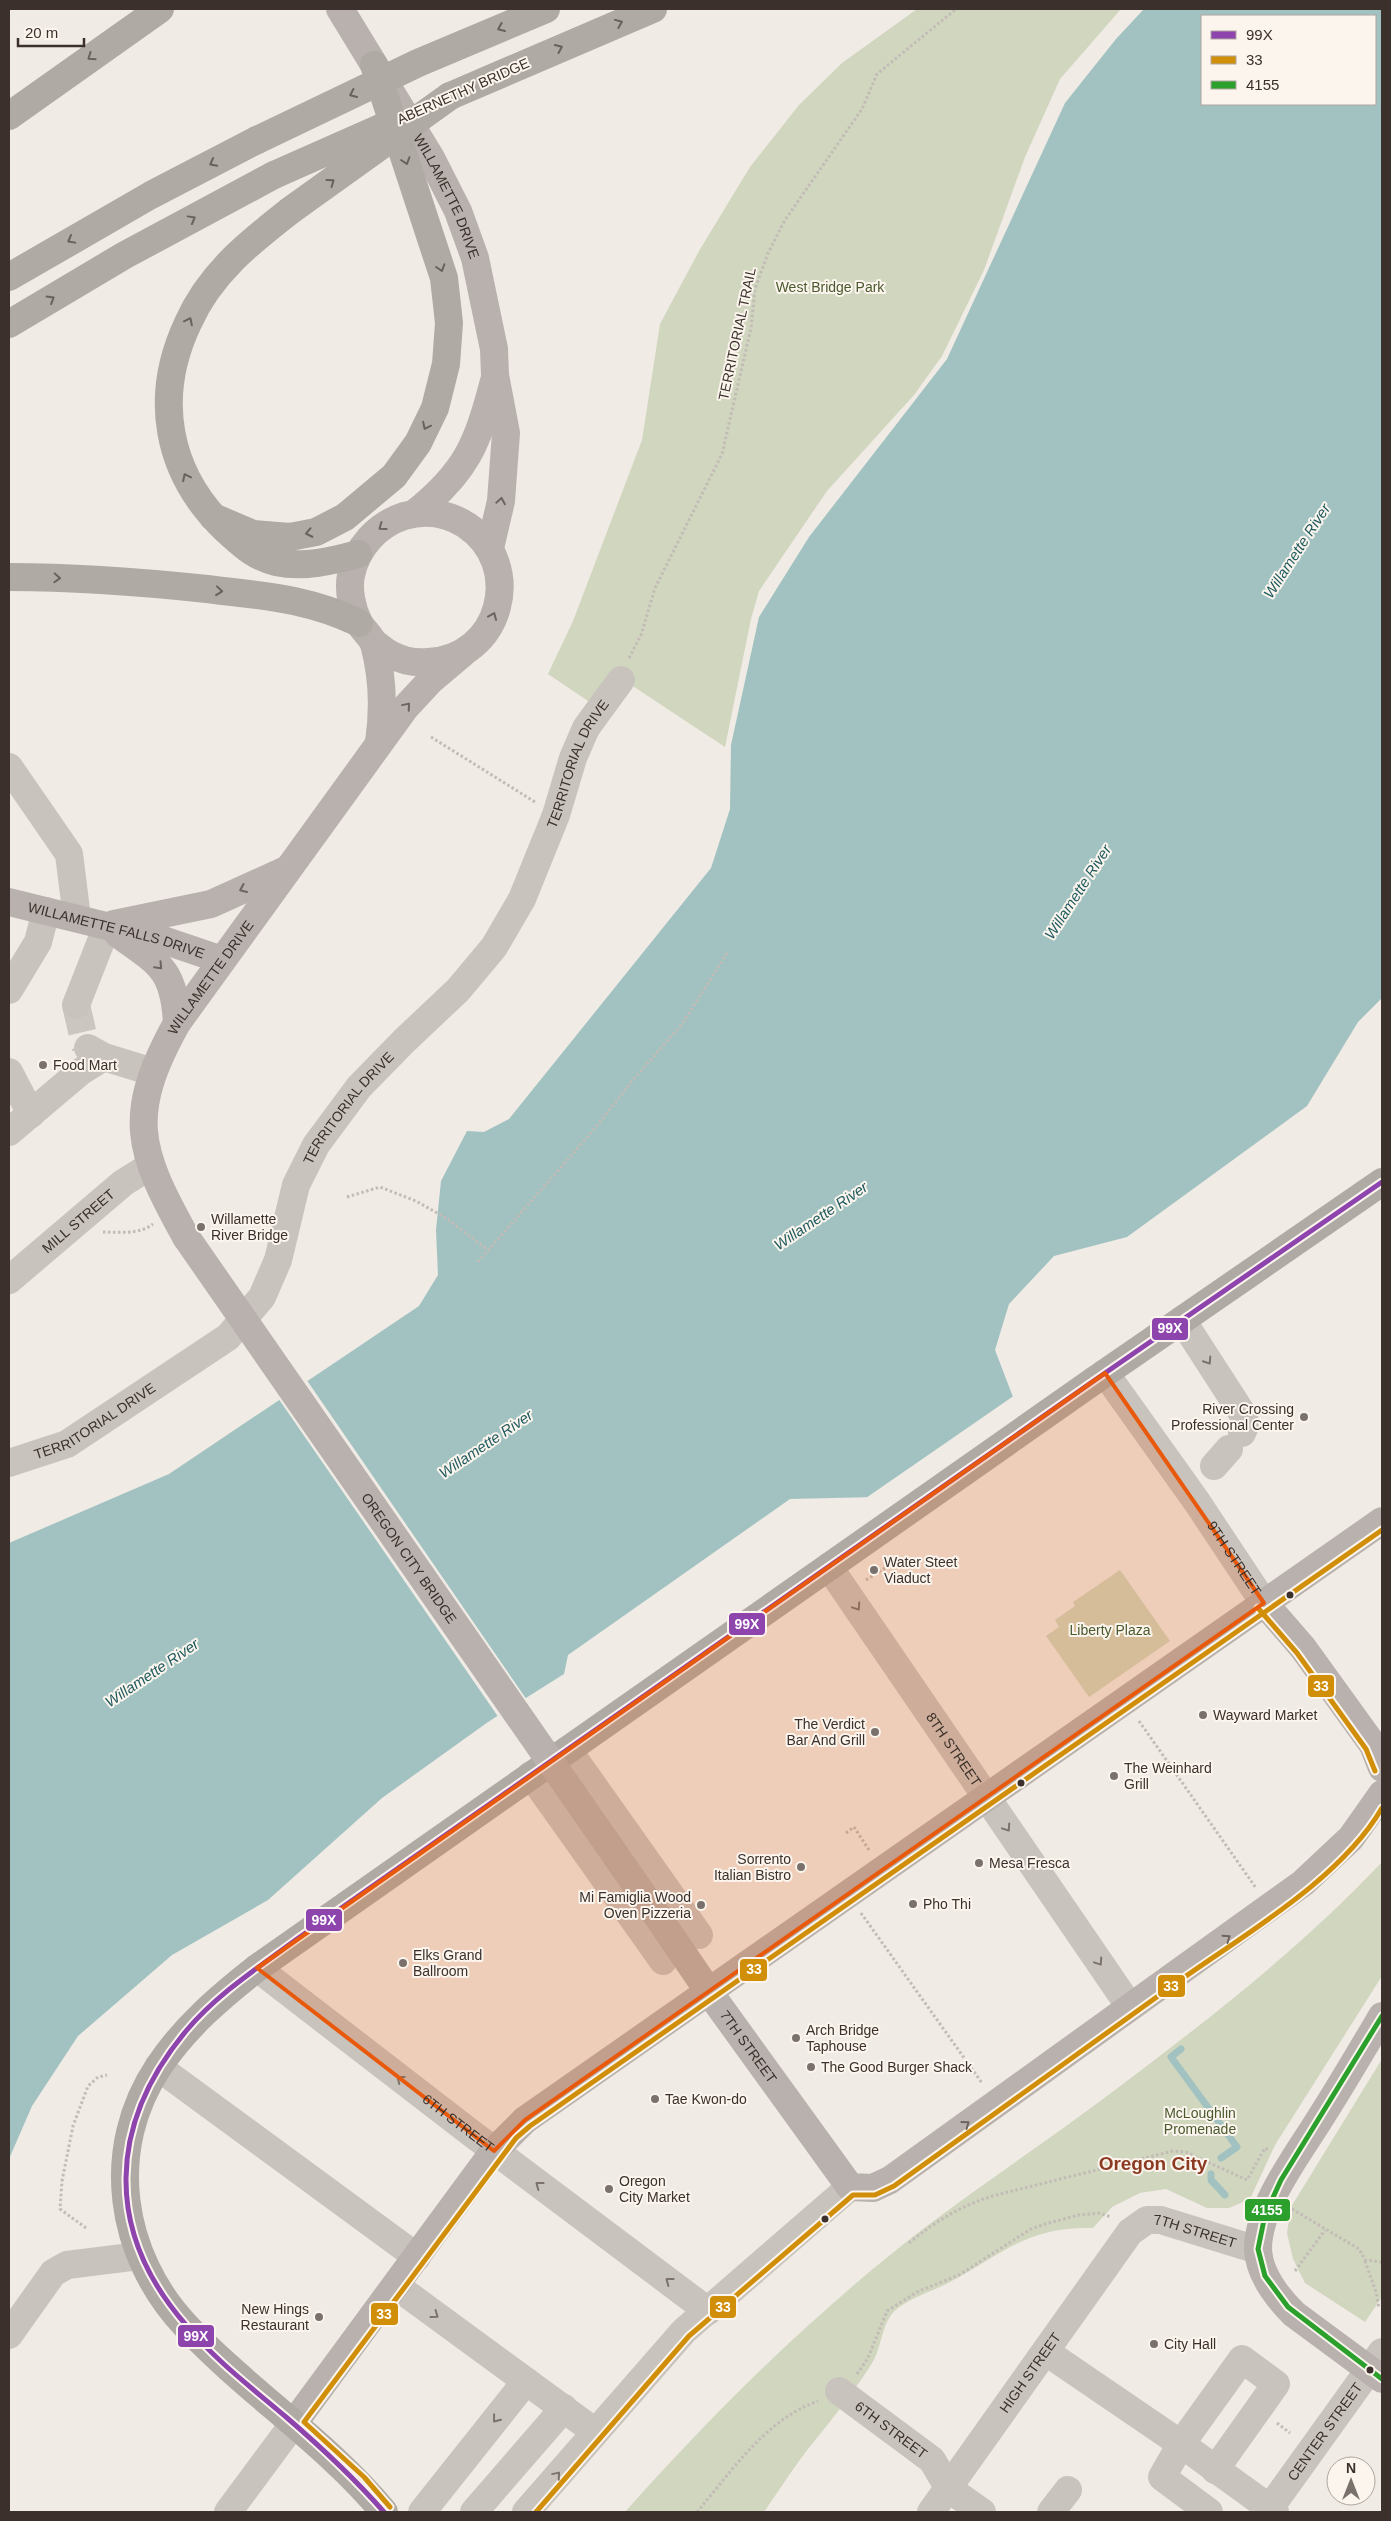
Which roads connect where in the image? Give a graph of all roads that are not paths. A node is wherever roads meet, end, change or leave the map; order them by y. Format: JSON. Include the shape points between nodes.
{"nodes":[{"id":1,"x":160,"y":9,"type":"edge"},
{"id":2,"x":340,"y":9,"type":"edge"},
{"id":3,"x":546,"y":9,"type":"edge"},
{"id":4,"x":654,"y":9,"type":"edge"},
{"id":5,"x":374,"y":65,"type":"junction"},
{"id":6,"x":450,"y":96,"type":"junction"},
{"id":7,"x":9,"y":116,"type":"edge"},
{"id":8,"x":9,"y":277,"type":"edge"},
{"id":9,"x":9,"y":324,"type":"edge"},
{"id":10,"x":495,"y":375,"type":"junction"},
{"id":11,"x":415,"y":513,"type":"junction"},
{"id":12,"x":213,"y":517,"type":"junction"},
{"id":13,"x":490,"y":548,"type":"junction"},
{"id":14,"x":358,"y":554,"type":"junction"},
{"id":15,"x":9,"y":577,"type":"edge"},
{"id":16,"x":366,"y":633,"type":"junction"},
{"id":17,"x":463,"y":653,"type":"junction"},
{"id":18,"x":621,"y":680,"type":"road end"},
{"id":19,"x":378,"y":746,"type":"junction"},
{"id":20,"x":9,"y":767,"type":"edge"},
{"id":21,"x":288,"y":869,"type":"junction"},
{"id":22,"x":9,"y":902,"type":"edge"},
{"id":23,"x":46,"y":911,"type":"junction"},
{"id":24,"x":77,"y":918,"type":"junction"},
{"id":25,"x":107,"y":926,"type":"junction"},
{"id":26,"x":222,"y":960,"type":"junction"},
{"id":27,"x":9,"y":990,"type":"edge"},
{"id":28,"x":76,"y":1005,"type":"tunnel mouth"},
{"id":29,"x":177,"y":1024,"type":"junction"},
{"id":30,"x":9,"y":1072,"type":"edge"},
{"id":31,"x":153,"y":1072,"type":"junction"},
{"id":32,"x":31,"y":1114,"type":"junction"},
{"id":33,"x":9,"y":1132,"type":"edge"},
{"id":34,"x":150,"y":1166,"type":"junction"},
{"id":35,"x":1382,"y":1182,"type":"edge"},
{"id":36,"x":186,"y":1237,"type":"joint"},
{"id":37,"x":9,"y":1280,"type":"edge"},
{"id":38,"x":1182,"y":1320,"type":"junction"},
{"id":39,"x":1100,"y":1377,"type":"junction"},
{"id":40,"x":1228,"y":1449,"type":"dead end"},
{"id":41,"x":9,"y":1463,"type":"edge"},
{"id":42,"x":1382,"y":1521,"type":"edge"},
{"id":43,"x":829,"y":1566,"type":"junction"},
{"id":44,"x":1264,"y":1603,"type":"junction"},
{"id":45,"x":568,"y":1750,"type":"junction"},
{"id":46,"x":1382,"y":1768,"type":"edge"},
{"id":47,"x":532,"y":1775,"type":"junction"},
{"id":48,"x":1382,"y":1794,"type":"edge"},
{"id":49,"x":986,"y":1797,"type":"junction"},
{"id":50,"x":632,"y":1879,"type":"joint"},
{"id":51,"x":699,"y":1935,"type":"dead end"},
{"id":52,"x":663,"y":1960,"type":"dead end"},
{"id":53,"x":257,"y":1968,"type":"junction"},
{"id":54,"x":709,"y":1992,"type":"junction"},
{"id":55,"x":1130,"y":2006,"type":"junction"},
{"id":56,"x":1382,"y":2016,"type":"edge"},
{"id":57,"x":158,"y":2067,"type":"junction"},
{"id":58,"x":494,"y":2151,"type":"junction"},
{"id":59,"x":850,"y":2187,"type":"junction"},
{"id":60,"x":1121,"y":2225,"type":"joint"},
{"id":61,"x":1258,"y":2250,"type":"junction"},
{"id":62,"x":139,"y":2256,"type":"junction"},
{"id":63,"x":417,"y":2257,"type":"junction"},
{"id":64,"x":396,"y":2286,"type":"junction"},
{"id":65,"x":708,"y":2311,"type":"junction"},
{"id":66,"x":9,"y":2335,"type":"edge"},
{"id":67,"x":1046,"y":2352,"type":"junction"},
{"id":68,"x":1378,"y":2367,"type":"edge"},
{"id":69,"x":526,"y":2381,"type":"junction"},
{"id":70,"x":840,"y":2391,"type":"road end"},
{"id":71,"x":564,"y":2408,"type":"junction"},
{"id":72,"x":294,"y":2423,"type":"junction"},
{"id":73,"x":594,"y":2432,"type":"junction"},
{"id":74,"x":1181,"y":2444,"type":"junction"},
{"id":75,"x":1215,"y":2470,"type":"junction"},
{"id":76,"x":949,"y":2489,"type":"junction"},
{"id":77,"x":1068,"y":2490,"type":"dead end"},
{"id":78,"x":1270,"y":2511,"type":"edge"},
{"id":79,"x":228,"y":2512,"type":"edge"},
{"id":80,"x":384,"y":2512,"type":"edge"},
{"id":81,"x":422,"y":2512,"type":"edge"},
{"id":82,"x":474,"y":2512,"type":"edge"},
{"id":83,"x":526,"y":2512,"type":"edge"},
{"id":84,"x":931,"y":2512,"type":"edge"},
{"id":85,"x":982,"y":2512,"type":"edge"},
{"id":86,"x":1051,"y":2512,"type":"edge"},
{"id":87,"x":1209,"y":2512,"type":"edge"}],
"edges":[{"from":1,"to":7,"type":"highway","one_way":true},
{"from":2,"to":5,"type":"main road","name":"WILLAMETTE DRIVE"},
{"from":3,"to":8,"type":"highway","one_way":true,"bridge":true,"via":[[418,63],[257,140],[151,195]]},
{"from":6,"to":4,"type":"highway","name":"ABERNETHY BRIDGE","one_way":true},
{"from":5,"to":10,"type":"main road","name":"WILLAMETTE DRIVE","via":[[431,158],[466,232],[483,291],[494,348]]},
{"from":5,"to":12,"type":"highway","one_way":true,"via":[[444,278],[449,323],[446,364],[435,408],[418,444],[394,476],[345,517],[316,532],[290,537],[253,534]]},
{"from":9,"to":6,"type":"highway","name":"ABERNETHY BRIDGE","one_way":true,"bridge":true,"via":[[126,255],[274,175]]},
{"from":12,"to":6,"type":"highway","one_way":true,"bridge":true,"via":[[188,481],[174,450],[169,421],[167,394],[188,323],[209,287],[242,248]]},
{"from":10,"to":11,"type":"main road","name":"WILLAMETTE DRIVE","via":[[474,448],[440,493]]},
{"from":13,"to":10,"type":"main road","name":"WILLAMETTE DRIVE","one_way":true,"via":[[501,501],[506,442]]},
{"from":11,"to":13,"type":"main road","via":[[437,514],[458,520],[476,532]]},
{"from":11,"to":14,"type":"main road","one_way":true,"via":[[392,520],[372,534]]},
{"from":12,"to":14,"type":"highway","via":[[251,553],[277,562],[323,564]]},
{"from":17,"to":13,"type":"main road","one_way":true,"via":[[482,638],[494,618],[500,594],[499,571]]},
{"from":14,"to":16,"type":"main road","via":[[351,576],[351,600]]},
{"from":15,"to":16,"type":"highway","one_way":true,"via":[[153,583],[294,600],[332,610]]},
{"from":16,"to":17,"type":"main road","via":[[393,656],[416,663],[440,662]]},
{"from":16,"to":19,"type":"main road","via":[[383,692]]},
{"from":19,"to":17,"type":"main road","name":"WILLAMETTE DRIVE","one_way":true,"via":[[405,708]]},
{"from":18,"to":41,"type":"street","name":"TERRITORIAL DRIVE","via":[[586,728],[572,758],[556,815],[522,899],[494,947],[458,990],[360,1087],[316,1145],[296,1185],[278,1260],[262,1297],[228,1337],[67,1444]]},
{"from":19,"to":21,"type":"main road","name":"WILLAMETTE DRIVE"},
{"from":20,"to":24,"type":"street","via":[[69,854]]},
{"from":21,"to":25,"type":"main road","one_way":true,"via":[[211,904]]},
{"from":21,"to":26,"type":"main road","name":"WILLAMETTE DRIVE"},
{"from":22,"to":23,"type":"main road","name":"WILLAMETTE FALLS DRIVE"},
{"from":23,"to":24,"type":"main road","name":"WILLAMETTE FALLS DRIVE"},
{"from":23,"to":27,"type":"street","via":[[38,942]]},
{"from":24,"to":25,"type":"main road","name":"WILLAMETTE FALLS DRIVE"},
{"from":25,"to":26,"type":"main road","name":"WILLAMETTE FALLS DRIVE","via":[[189,947]]},
{"from":25,"to":28,"type":"street"},
{"from":25,"to":29,"type":"main road","one_way":true,"via":[[156,962],[168,975],[176,999]]},
{"from":26,"to":29,"type":"main road","name":"WILLAMETTE DRIVE"},
{"from":29,"to":31,"type":"main road","name":"WILLAMETTE DRIVE"},
{"from":30,"to":32,"type":"street"},
{"from":31,"to":32,"type":"street","via":[[95,1052],[80,1072]]},
{"from":31,"to":34,"type":"main road","name":"WILLAMETTE DRIVE","via":[[143,1119]]},
{"from":32,"to":33,"type":"street"},
{"from":34,"to":36,"type":"main road","name":"WILLAMETTE DRIVE"},
{"from":34,"to":37,"type":"street","name":"MILL STREET","via":[[123,1183]]},
{"from":35,"to":38,"type":"highway"},
{"from":36,"to":50,"type":"main road","name":"OREGON CITY BRIDGE","bridge":true},
{"from":38,"to":39,"type":"highway"},
{"from":38,"to":40,"type":"street","one_way":true,"via":[[1244,1416],[1245,1426]]},
{"from":39,"to":43,"type":"highway","bridge":true},
{"from":39,"to":44,"type":"street","name":"9TH STREET","via":[[1197,1502]]},
{"from":42,"to":44,"type":"main road"},
{"from":43,"to":45,"type":"highway"},
{"from":43,"to":49,"type":"street","name":"8TH STREET","one_way":true},
{"from":44,"to":46,"type":"main road","name":"9TH STREET","via":[[1303,1648],[1373,1746]]},
{"from":44,"to":49,"type":"main road"},
{"from":45,"to":47,"type":"highway"},
{"from":45,"to":51,"type":"street"},
{"from":47,"to":52,"type":"street"},
{"from":47,"to":53,"type":"highway"},
{"from":55,"to":48,"type":"main road","one_way":true,"via":[[1303,1883],[1351,1838]]},
{"from":49,"to":54,"type":"main road"},
{"from":49,"to":55,"type":"street","name":"8TH STREET","one_way":true},
{"from":50,"to":54,"type":"main road","name":"7TH STREET"},
{"from":53,"to":57,"type":"highway","via":[[204,2012]]},
{"from":58,"to":53,"type":"street","name":"6TH STREET","one_way":true},
{"from":54,"to":58,"type":"main road","via":[[525,2120]]},
{"from":54,"to":59,"type":"main road","name":"7TH STREET"},
{"from":59,"to":55,"type":"main road","one_way":true,"via":[[874,2188],[890,2180]]},
{"from":56,"to":61,"type":"main road","via":[[1276,2190],[1261,2227]]},
{"from":57,"to":62,"type":"highway","via":[[138,2107],[129,2135],[125,2164],[127,2211]]},
{"from":57,"to":63,"type":"street"},
{"from":58,"to":63,"type":"main road"},
{"from":65,"to":58,"type":"street","name":"6TH STREET","one_way":true},
{"from":59,"to":65,"type":"street"},
{"from":60,"to":61,"type":"street","name":"7TH STREET","via":[[1161,2220]]},
{"from":60,"to":67,"type":"street","name":"HIGH STREET"},
{"from":61,"to":68,"type":"main road","via":[[1267,2279],[1294,2314]]},
{"from":62,"to":66,"type":"street","via":[[67,2265],[53,2274]]},
{"from":62,"to":72,"type":"highway","via":[[162,2296],[186,2327]]},
{"from":63,"to":64,"type":"main road"},
{"from":64,"to":69,"type":"street","one_way":true},
{"from":64,"to":72,"type":"main road"},
{"from":65,"to":73,"type":"street","via":[[684,2331]]},
{"from":67,"to":74,"type":"street"},
{"from":67,"to":76,"type":"street","name":"HIGH STREET"},
{"from":68,"to":78,"type":"street","name":"CENTER STREET"},
{"from":69,"to":71,"type":"street"},
{"from":69,"to":81,"type":"street","one_way":true},
{"from":70,"to":76,"type":"street","name":"6TH STREET","via":[[932,2460]]},
{"from":71,"to":73,"type":"street"},
{"from":71,"to":82,"type":"street"},
{"from":72,"to":79,"type":"street"},
{"from":72,"to":80,"type":"highway","via":[[359,2483]]},
{"from":83,"to":73,"type":"street","one_way":true},
{"from":74,"to":75,"type":"street"},
{"from":74,"to":75,"type":"street","via":[[1242,2359],[1276,2384]]},
{"from":74,"to":87,"type":"street","via":[[1162,2477]]},
{"from":75,"to":78,"type":"street"},
{"from":76,"to":84,"type":"street","name":"HIGH STREET"},
{"from":76,"to":85,"type":"street","name":"6TH STREET"},
{"from":77,"to":86,"type":"street"}]}
